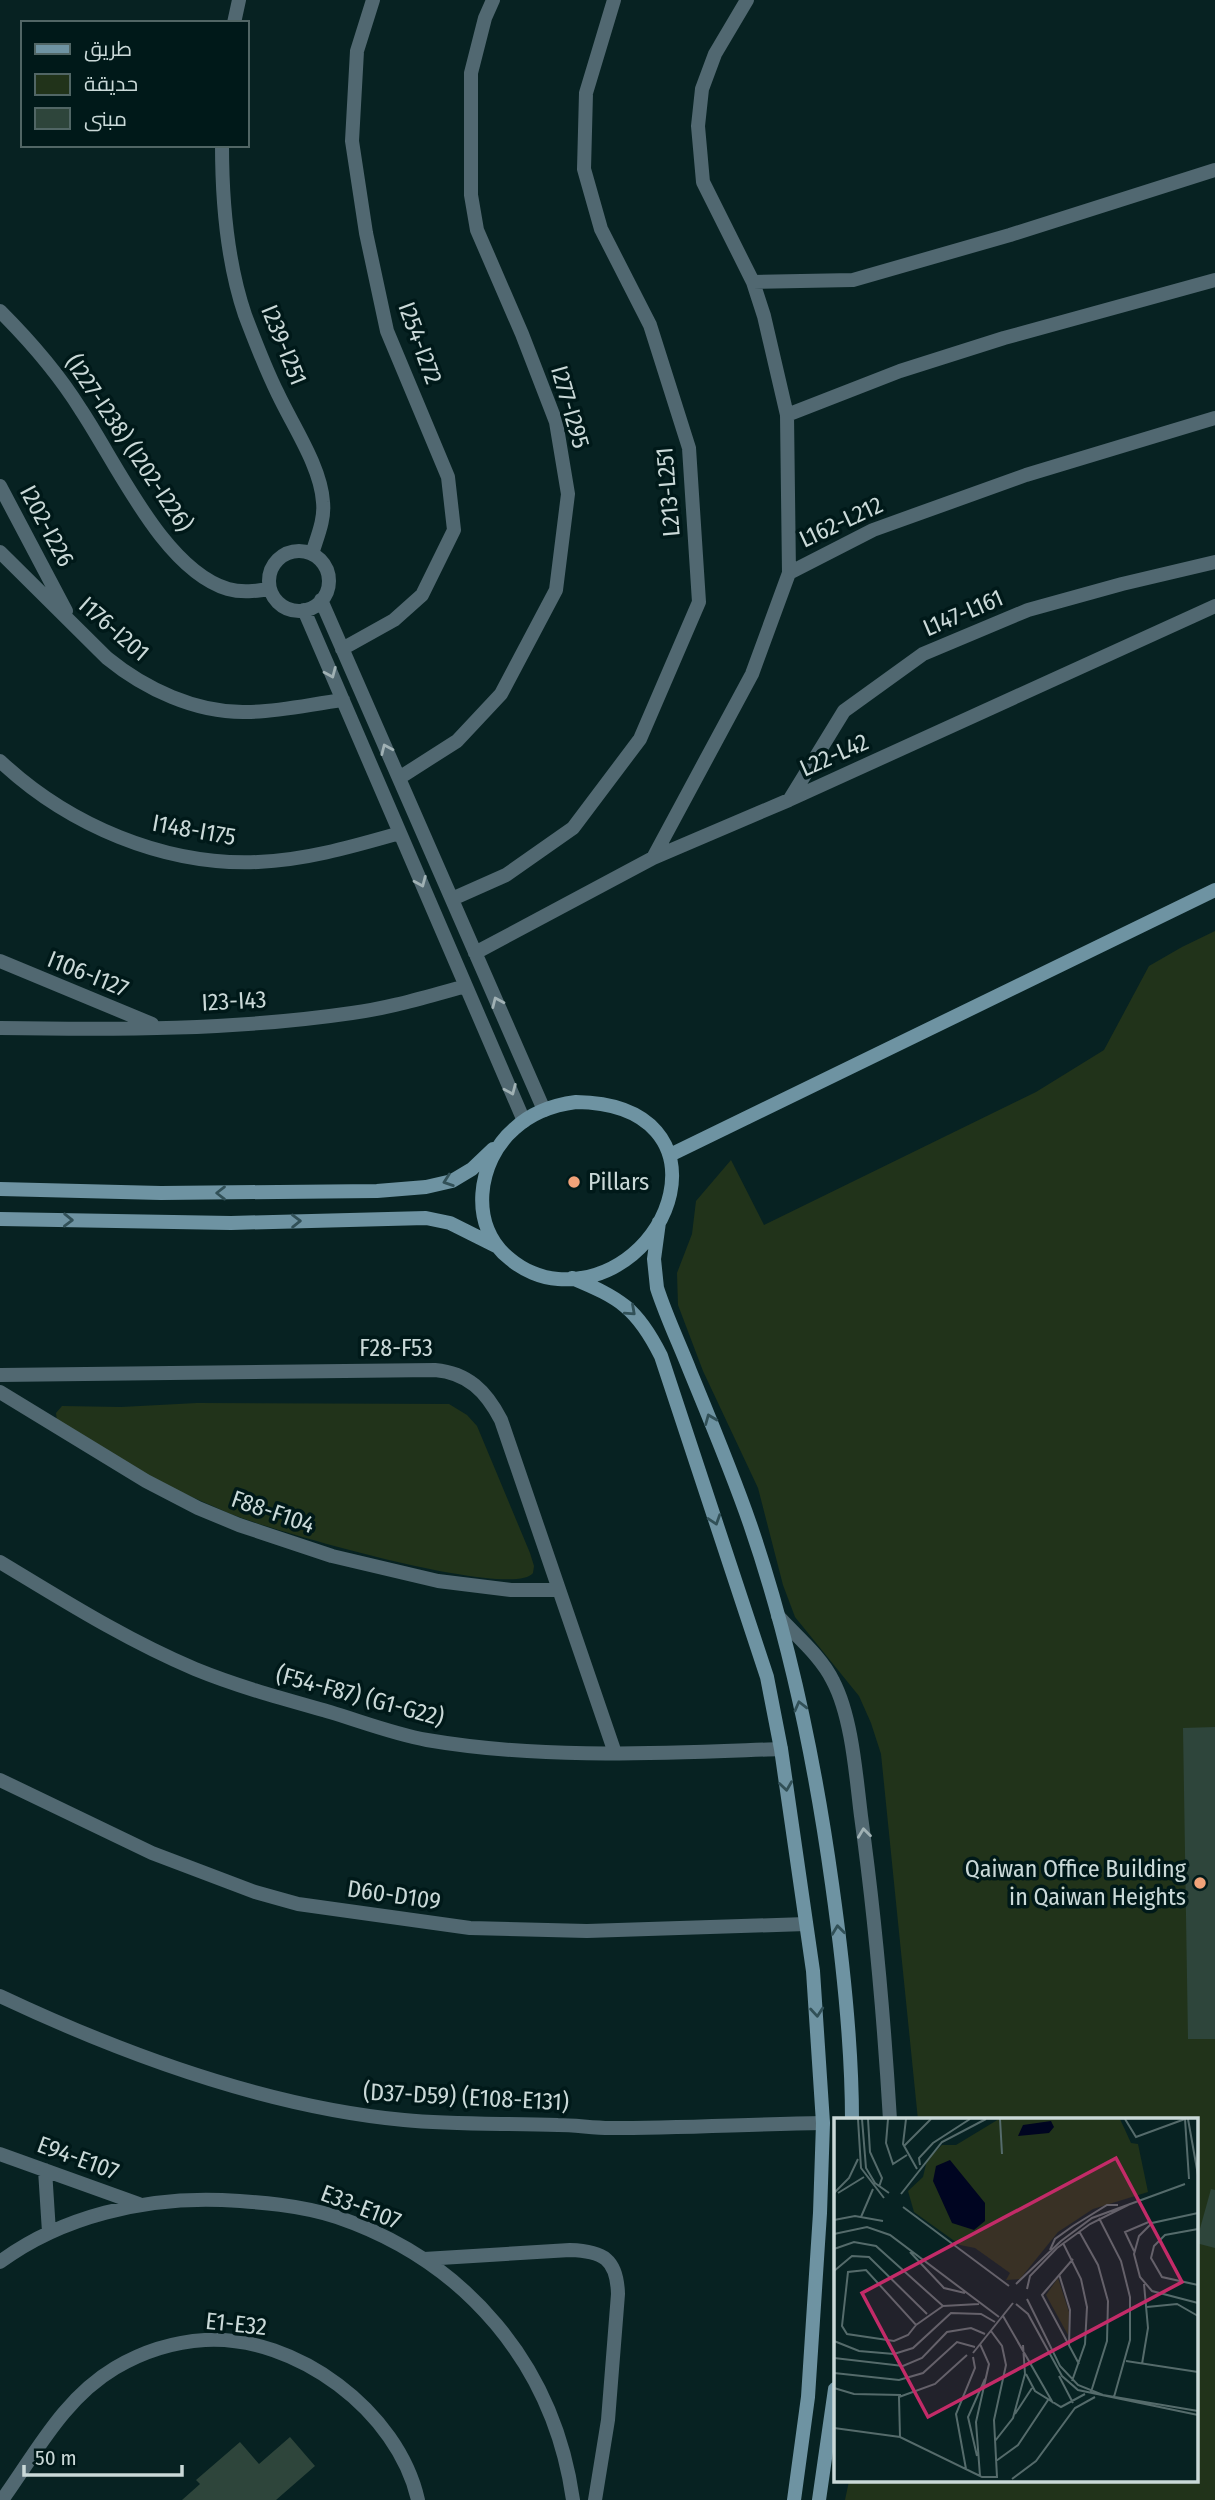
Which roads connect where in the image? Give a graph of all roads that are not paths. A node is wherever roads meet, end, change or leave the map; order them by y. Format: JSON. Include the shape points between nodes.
{"nodes":[{"id":1,"x":239,"y":0,"type":"edge"},
{"id":2,"x":373,"y":0,"type":"edge"},
{"id":3,"x":493,"y":0,"type":"edge"},
{"id":4,"x":614,"y":0,"type":"edge"},
{"id":5,"x":747,"y":0,"type":"edge"},
{"id":6,"x":234,"y":21,"type":"edge"},
{"id":7,"x":222,"y":147,"type":"edge"},
{"id":8,"x":1215,"y":170,"type":"edge"},
{"id":9,"x":1215,"y":280,"type":"edge"},
{"id":10,"x":753,"y":282,"type":"junction"},
{"id":11,"x":0,"y":311,"type":"edge"},
{"id":12,"x":787,"y":415,"type":"junction"},
{"id":13,"x":1215,"y":418,"type":"edge"},
{"id":14,"x":0,"y":486,"type":"edge"},
{"id":15,"x":0,"y":552,"type":"edge"},
{"id":16,"x":312,"y":554,"type":"junction"},
{"id":17,"x":1215,"y":562,"type":"edge"},
{"id":18,"x":789,"y":573,"type":"junction"},
{"id":19,"x":270,"y":589,"type":"junction"},
{"id":20,"x":321,"y":600,"type":"junction"},
{"id":21,"x":1215,"y":607,"type":"edge"},
{"id":22,"x":304,"y":610,"type":"junction"},
{"id":23,"x":73,"y":624,"type":"junction"},
{"id":24,"x":342,"y":649,"type":"junction"},
{"id":25,"x":343,"y":699,"type":"junction"},
{"id":26,"x":0,"y":761,"type":"edge"},
{"id":27,"x":398,"y":778,"type":"junction"},
{"id":28,"x":789,"y":800,"type":"junction"},
{"id":29,"x":400,"y":832,"type":"junction"},
{"id":30,"x":653,"y":858,"type":"junction"},
{"id":31,"x":1215,"y":890,"type":"edge"},
{"id":32,"x":452,"y":899,"type":"junction"},
{"id":33,"x":475,"y":953,"type":"junction"},
{"id":34,"x":0,"y":961,"type":"edge"},
{"id":35,"x":466,"y":986,"type":"junction"},
{"id":36,"x":159,"y":1027,"type":"junction"},
{"id":37,"x":0,"y":1028,"type":"edge"},
{"id":38,"x":544,"y":1110,"type":"junction"},
{"id":39,"x":524,"y":1121,"type":"junction"},
{"id":40,"x":502,"y":1141,"type":"junction"},
{"id":41,"x":670,"y":1155,"type":"junction"},
{"id":42,"x":0,"y":1189,"type":"edge"},
{"id":43,"x":0,"y":1219,"type":"edge"},
{"id":44,"x":659,"y":1222,"type":"junction"},
{"id":45,"x":496,"y":1246,"type":"junction"},
{"id":46,"x":572,"y":1278,"type":"junction"},
{"id":47,"x":0,"y":1375,"type":"edge"},
{"id":48,"x":0,"y":1392,"type":"edge"},
{"id":49,"x":0,"y":1562,"type":"edge"},
{"id":50,"x":559,"y":1590,"type":"junction"},
{"id":51,"x":778,"y":1616,"type":"junction"},
{"id":52,"x":780,"y":1749,"type":"junction"},
{"id":53,"x":615,"y":1753,"type":"junction"},
{"id":54,"x":0,"y":1780,"type":"edge"},
{"id":55,"x":806,"y":1924,"type":"junction"},
{"id":56,"x":0,"y":1996,"type":"edge"},
{"id":57,"x":852,"y":2118,"type":"edge"},
{"id":58,"x":890,"y":2118,"type":"edge"},
{"id":59,"x":822,"y":2123,"type":"junction"},
{"id":60,"x":0,"y":2154,"type":"edge"},
{"id":61,"x":45,"y":2170,"type":"junction"},
{"id":62,"x":141,"y":2205,"type":"junction"},
{"id":63,"x":50,"y":2231,"type":"junction"},
{"id":64,"x":424,"y":2259,"type":"junction"},
{"id":65,"x":0,"y":2262,"type":"edge"},
{"id":66,"x":834,"y":2396,"type":"edge"},
{"id":67,"x":2,"y":2500,"type":"edge"},
{"id":68,"x":418,"y":2500,"type":"edge"},
{"id":69,"x":573,"y":2500,"type":"edge"},
{"id":70,"x":595,"y":2500,"type":"edge"},
{"id":71,"x":794,"y":2500,"type":"edge"},
{"id":72,"x":819,"y":2500,"type":"edge"}],
"edges":[{"from":1,"to":6,"type":"street"},
{"from":2,"to":24,"type":"street","name":"I254-I272","via":[[357,51],[352,141],[366,233],[387,331],[449,477],[454,530],[422,595],[394,620]]},
{"from":3,"to":27,"type":"street","name":"I277-I295","via":[[471,73],[471,195],[477,230],[556,422],[568,494],[556,590],[501,694],[457,741]]},
{"from":4,"to":32,"type":"street","name":"L213-L251","via":[[586,93],[584,169],[601,229],[650,325],[690,448],[699,602],[640,739],[573,828],[506,875]]},
{"from":5,"to":10,"type":"street","via":[[715,54],[702,89],[698,126],[703,182]]},
{"from":7,"to":16,"type":"street","name":"I239-I251","via":[[233,268],[245,313],[322,495],[323,516]]},
{"from":8,"to":10,"type":"street","via":[[853,280]]},
{"from":9,"to":12,"type":"street","via":[[1004,338],[900,371]]},
{"from":10,"to":12,"type":"street"},
{"from":11,"to":19,"type":"street","name":"(I227-I238) (I202-I226)","via":[[50,364],[175,554],[191,569],[226,588]]},
{"from":12,"to":18,"type":"street"},
{"from":13,"to":18,"type":"street","name":"L162-L212","via":[[1026,475],[873,530]]},
{"from":14,"to":23,"type":"street","name":"I202-I226"},
{"from":15,"to":23,"type":"street","name":"I176-I201"},
{"from":16,"to":19,"type":"street","via":[[293,551],[277,560],[269,576]]},
{"from":16,"to":20,"type":"street","via":[[325,566],[328,578]]},
{"from":17,"to":28,"type":"street","name":"L147-L161","via":[[1028,610],[923,654],[844,711]]},
{"from":18,"to":30,"type":"street","name":"L162-L212","via":[[752,674]]},
{"from":19,"to":22,"type":"street","via":[[281,604]]},
{"from":20,"to":22,"type":"street"},
{"from":20,"to":24,"type":"street"},
{"from":21,"to":28,"type":"street","name":"L22-L42"},
{"from":22,"to":25,"type":"street","one_way":true},
{"from":23,"to":25,"type":"street","name":"I176-I201","via":[[125,673],[209,708],[246,712]]},
{"from":27,"to":24,"type":"street","one_way":true},
{"from":25,"to":29,"type":"street"},
{"from":26,"to":29,"type":"street","name":"I148-I175","via":[[43,798],[71,814],[129,841],[193,857],[256,862],[293,859]]},
{"from":27,"to":32,"type":"street"},
{"from":28,"to":30,"type":"street","name":"L22-L42"},
{"from":29,"to":35,"type":"street","one_way":true},
{"from":30,"to":33,"type":"street","name":"L22-L42"},
{"from":31,"to":41,"type":"street"},
{"from":32,"to":33,"type":"street"},
{"from":38,"to":33,"type":"street","one_way":true},
{"from":34,"to":36,"type":"street","name":"I106-I127"},
{"from":35,"to":36,"type":"street","name":"I23-I43","via":[[354,1013],[271,1023]]},
{"from":35,"to":39,"type":"street","one_way":true},
{"from":36,"to":37,"type":"street","name":"I23-I43"},
{"from":38,"to":39,"type":"street"},
{"from":38,"to":41,"type":"street","via":[[576,1102],[621,1108],[654,1128]]},
{"from":39,"to":40,"type":"street"},
{"from":40,"to":42,"type":"street","one_way":true,"via":[[464,1175],[426,1187],[319,1193]]},
{"from":40,"to":45,"type":"street","via":[[482,1189],[484,1218]]},
{"from":41,"to":44,"type":"street","via":[[672,1191]]},
{"from":43,"to":45,"type":"street","one_way":true,"via":[[231,1223],[426,1219],[450,1223]]},
{"from":44,"to":46,"type":"street","via":[[629,1256],[597,1273]]},
{"from":51,"to":44,"type":"street","one_way":true,"via":[[730,1469],[657,1288],[654,1248]]},
{"from":45,"to":46,"type":"street","via":[[531,1272]]},
{"from":46,"to":52,"type":"street","one_way":true,"via":[[629,1308],[649,1331],[661,1356],[766,1676]]},
{"from":47,"to":50,"type":"street","name":"F28-F53","via":[[450,1371],[476,1385],[501,1420]]},
{"from":48,"to":50,"type":"street","name":"F88-F104","via":[[135,1475],[239,1525],[345,1559],[438,1581]]},
{"from":49,"to":53,"type":"street","name":"(F54-F87) (G1-G22)","via":[[148,1647],[253,1690],[426,1740],[528,1751]]},
{"from":50,"to":53,"type":"street","name":"F28-F53"},
{"from":57,"to":51,"type":"street","one_way":true,"via":[[842,1964],[822,1815]]},
{"from":58,"to":51,"type":"street","one_way":true,"via":[[871,1892],[842,1700],[819,1660]]},
{"from":52,"to":53,"type":"street","name":"(F54-F87) (G1-G22)"},
{"from":52,"to":55,"type":"street","one_way":true},
{"from":54,"to":55,"type":"street","name":"D60-D109","via":[[152,1853],[298,1904],[470,1928],[587,1931]]},
{"from":55,"to":59,"type":"street","one_way":true,"via":[[818,2018]]},
{"from":56,"to":59,"type":"street","name":"(D37-D59) (E108-E131)","via":[[162,2063],[357,2114],[444,2123],[609,2128]]},
{"from":59,"to":71,"type":"street","via":[[813,2335]]},
{"from":60,"to":61,"type":"street","name":"E94-E107"},
{"from":61,"to":62,"type":"street","name":"E94-E107"},
{"from":61,"to":63,"type":"street"},
{"from":62,"to":63,"type":"street","name":"E33-E107"},
{"from":62,"to":64,"type":"street","name":"E33-E107","via":[[202,2199],[290,2206],[347,2221]]},
{"from":63,"to":65,"type":"street","name":"E33-E107"},
{"from":64,"to":69,"type":"street","name":"E33-E107","via":[[478,2304],[522,2359],[554,2422]]},
{"from":64,"to":70,"type":"street","via":[[570,2249],[601,2254],[612,2266],[618,2294],[608,2420]]},
{"from":66,"to":72,"type":"street"},
{"from":67,"to":68,"type":"street","name":"E1-E32","via":[[48,2433],[75,2399],[94,2384],[140,2354],[207,2340],[274,2350],[337,2384],[386,2430],[405,2461]]}]}
